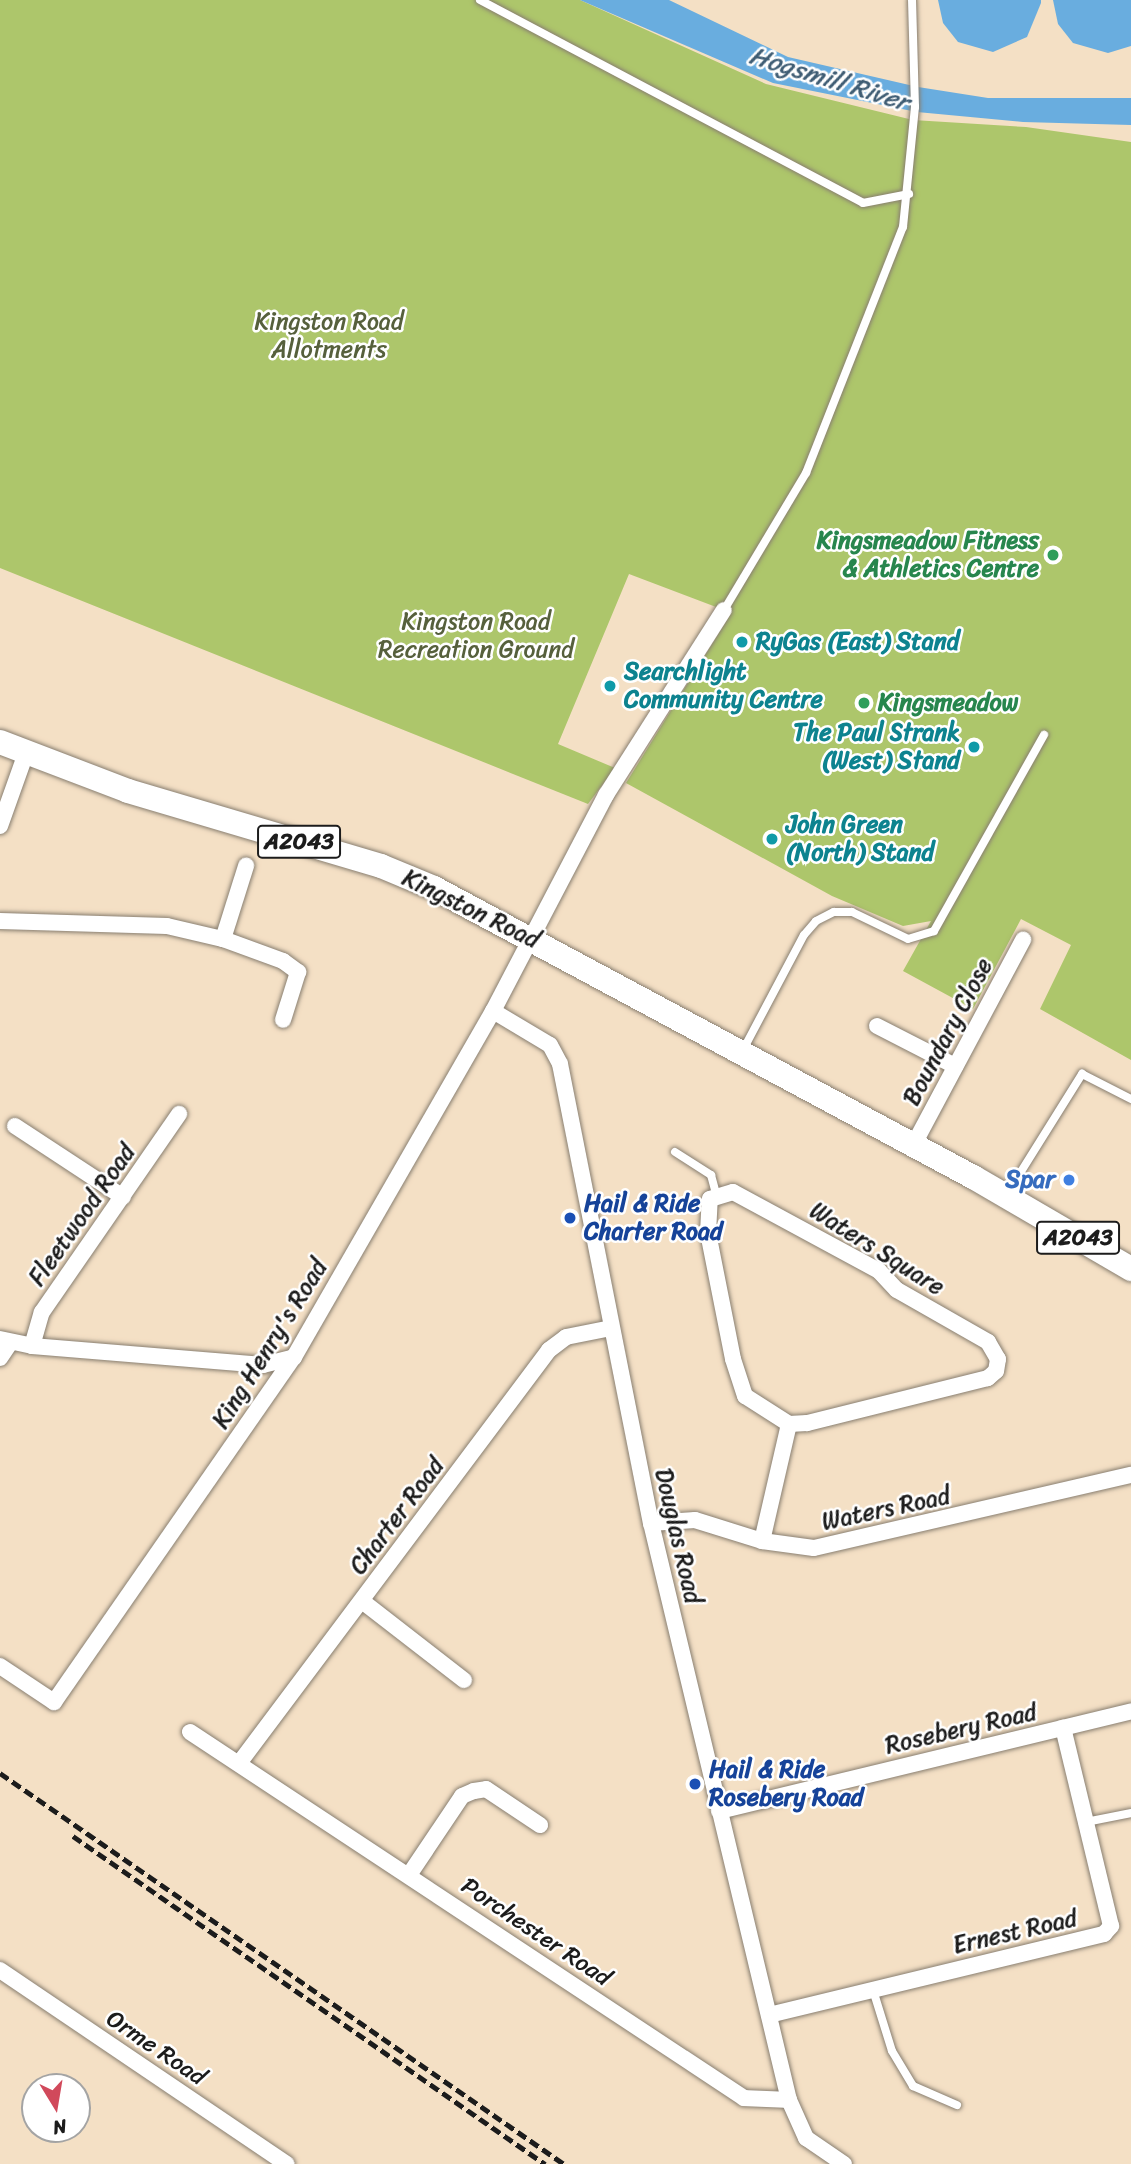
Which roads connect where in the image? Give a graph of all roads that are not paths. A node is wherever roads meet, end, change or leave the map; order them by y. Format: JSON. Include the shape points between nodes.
{"nodes":[{"id":1,"x":480,"y":0,"type":"edge"},
{"id":2,"x":912,"y":0,"type":"edge"},
{"id":3,"x":909,"y":194,"type":"junction"},
{"id":4,"x":724,"y":610,"type":"joint"},
{"id":5,"x":1044,"y":735,"type":"dead end"},
{"id":6,"x":0,"y":742,"type":"edge"},
{"id":7,"x":26,"y":753,"type":"junction"},
{"id":8,"x":0,"y":826,"type":"edge"},
{"id":9,"x":246,"y":866,"type":"dead end"},
{"id":10,"x":0,"y":921,"type":"edge"},
{"id":11,"x":223,"y":939,"type":"junction"},
{"id":12,"x":532,"y":939,"type":"junction"},
{"id":13,"x":1023,"y":940,"type":"dead end"},
{"id":14,"x":493,"y":1011,"type":"junction"},
{"id":15,"x":284,"y":1020,"type":"dead end"},
{"id":16,"x":877,"y":1026,"type":"dead end"},
{"id":17,"x":742,"y":1053,"type":"junction"},
{"id":18,"x":955,"y":1066,"type":"junction"},
{"id":19,"x":1131,"y":1099,"type":"edge"},
{"id":20,"x":179,"y":1114,"type":"dead end"},
{"id":21,"x":15,"y":1125,"type":"dead end"},
{"id":22,"x":913,"y":1146,"type":"junction"},
{"id":23,"x":675,"y":1152,"type":"dead end"},
{"id":24,"x":716,"y":1194,"type":"junction"},
{"id":25,"x":1006,"y":1195,"type":"junction"},
{"id":26,"x":123,"y":1197,"type":"junction"},
{"id":27,"x":1131,"y":1269,"type":"edge"},
{"id":28,"x":611,"y":1328,"type":"junction"},
{"id":29,"x":5,"y":1341,"type":"edge"},
{"id":30,"x":33,"y":1346,"type":"junction"},
{"id":31,"x":294,"y":1357,"type":"junction"},
{"id":32,"x":0,"y":1358,"type":"edge"},
{"id":33,"x":789,"y":1424,"type":"junction"},
{"id":34,"x":1131,"y":1475,"type":"edge"},
{"id":35,"x":651,"y":1523,"type":"junction"},
{"id":36,"x":762,"y":1541,"type":"junction"},
{"id":37,"x":362,"y":1601,"type":"junction"},
{"id":38,"x":0,"y":1666,"type":"edge"},
{"id":39,"x":464,"y":1680,"type":"dead end"},
{"id":40,"x":1131,"y":1711,"type":"edge"},
{"id":41,"x":1063,"y":1728,"type":"junction"},
{"id":42,"x":190,"y":1732,"type":"dead end"},
{"id":43,"x":240,"y":1762,"type":"junction"},
{"id":44,"x":719,"y":1811,"type":"junction"},
{"id":45,"x":1131,"y":1813,"type":"edge"},
{"id":46,"x":1086,"y":1822,"type":"junction"},
{"id":47,"x":540,"y":1825,"type":"dead end"},
{"id":48,"x":409,"y":1875,"type":"junction"},
{"id":49,"x":0,"y":1970,"type":"edge"},
{"id":50,"x":873,"y":1990,"type":"junction"},
{"id":51,"x":769,"y":2015,"type":"junction"},
{"id":52,"x":789,"y":2100,"type":"junction"},
{"id":53,"x":957,"y":2105,"type":"dead end"},
{"id":54,"x":286,"y":2164,"type":"edge"},
{"id":55,"x":844,"y":2164,"type":"edge"}],
"edges":[{"from":1,"to":3,"type":"lane","via":[[863,203]]},
{"from":2,"to":3,"type":"lane","via":[[915,107]]},
{"from":3,"to":4,"type":"lane","via":[[903,227],[806,473]]},
{"from":4,"to":12,"type":"street","name":"King Henry's Road","via":[[606,795]]},
{"from":5,"to":17,"type":"lane","via":[[934,931],[908,939],[852,912],[834,912],[816,921],[804,935]]},
{"from":6,"to":7,"type":"main road","name":"Kingston Road","number":"A2043"},
{"from":7,"to":8,"type":"street"},
{"from":7,"to":12,"type":"main road","name":"Kingston Road","number":"A2043","via":[[154,799],[382,866]]},
{"from":9,"to":11,"type":"street"},
{"from":10,"to":11,"type":"street","via":[[167,926]]},
{"from":11,"to":15,"type":"street","via":[[283,961],[298,972]]},
{"from":12,"to":14,"type":"street","name":"King Henry's Road"},
{"from":12,"to":17,"type":"main road","name":"Kingston Road","number":"A2043"},
{"from":13,"to":18,"type":"street","name":"Boundary Close"},
{"from":14,"to":28,"type":"street","name":"Douglas Road","via":[[550,1045],[560,1065]]},
{"from":14,"to":31,"type":"street","name":"King Henry's Road"},
{"from":16,"to":18,"type":"street"},
{"from":17,"to":22,"type":"main road","name":"Kingston Road","number":"A2043"},
{"from":18,"to":22,"type":"street","name":"Boundary Close"},
{"from":19,"to":25,"type":"lane","via":[[1082,1074]]},
{"from":20,"to":26,"type":"street","name":"Fleetwood Road"},
{"from":21,"to":26,"type":"street"},
{"from":22,"to":25,"type":"main road","number":"A2043"},
{"from":23,"to":24,"type":"lane","via":[[711,1175]]},
{"from":24,"to":33,"type":"street","via":[[706,1206],[708,1233],[733,1359],[745,1396]]},
{"from":24,"to":33,"type":"street","name":"Waters Square","via":[[733,1192],[750,1200],[879,1271],[897,1290],[988,1342],[998,1359],[996,1371],[988,1378]]},
{"from":25,"to":27,"type":"main road","number":"A2043"},
{"from":26,"to":30,"type":"street","name":"Fleetwood Road","via":[[42,1312]]},
{"from":28,"to":35,"type":"street","name":"Douglas Road"},
{"from":28,"to":37,"type":"street","name":"Charter Road","via":[[566,1337],[549,1350]]},
{"from":29,"to":30,"type":"street"},
{"from":29,"to":32,"type":"street"},
{"from":30,"to":31,"type":"street","via":[[263,1365]]},
{"from":31,"to":38,"type":"street","name":"King Henry's Road","via":[[54,1702]]},
{"from":33,"to":36,"type":"street"},
{"from":34,"to":36,"type":"street","name":"Waters Road","via":[[844,1544],[814,1548]]},
{"from":35,"to":36,"type":"street","name":"Waters Road","via":[[695,1520]]},
{"from":35,"to":44,"type":"street","name":"Douglas Road"},
{"from":37,"to":39,"type":"street"},
{"from":37,"to":43,"type":"street","name":"Charter Road"},
{"from":40,"to":41,"type":"street","name":"Rosebery Road"},
{"from":41,"to":44,"type":"street","name":"Rosebery Road"},
{"from":41,"to":46,"type":"street","name":"Ernest Road"},
{"from":42,"to":43,"type":"street","name":"Porchester Road"},
{"from":43,"to":48,"type":"street","name":"Porchester Road"},
{"from":44,"to":51,"type":"street","name":"Douglas Road"},
{"from":45,"to":46,"type":"lane"},
{"from":46,"to":50,"type":"street","name":"Ernest Road","via":[[1111,1926],[1104,1934]]},
{"from":47,"to":48,"type":"street","via":[[486,1789],[474,1791],[462,1796]]},
{"from":48,"to":52,"type":"street","name":"Porchester Road","via":[[744,2098]]},
{"from":49,"to":54,"type":"street","name":"Orme Road"},
{"from":50,"to":51,"type":"street","name":"Ernest Road"},
{"from":50,"to":53,"type":"lane","via":[[892,2051],[913,2086]]},
{"from":51,"to":52,"type":"street","name":"Douglas Road"},
{"from":52,"to":55,"type":"street","via":[[806,2138]]}]}
